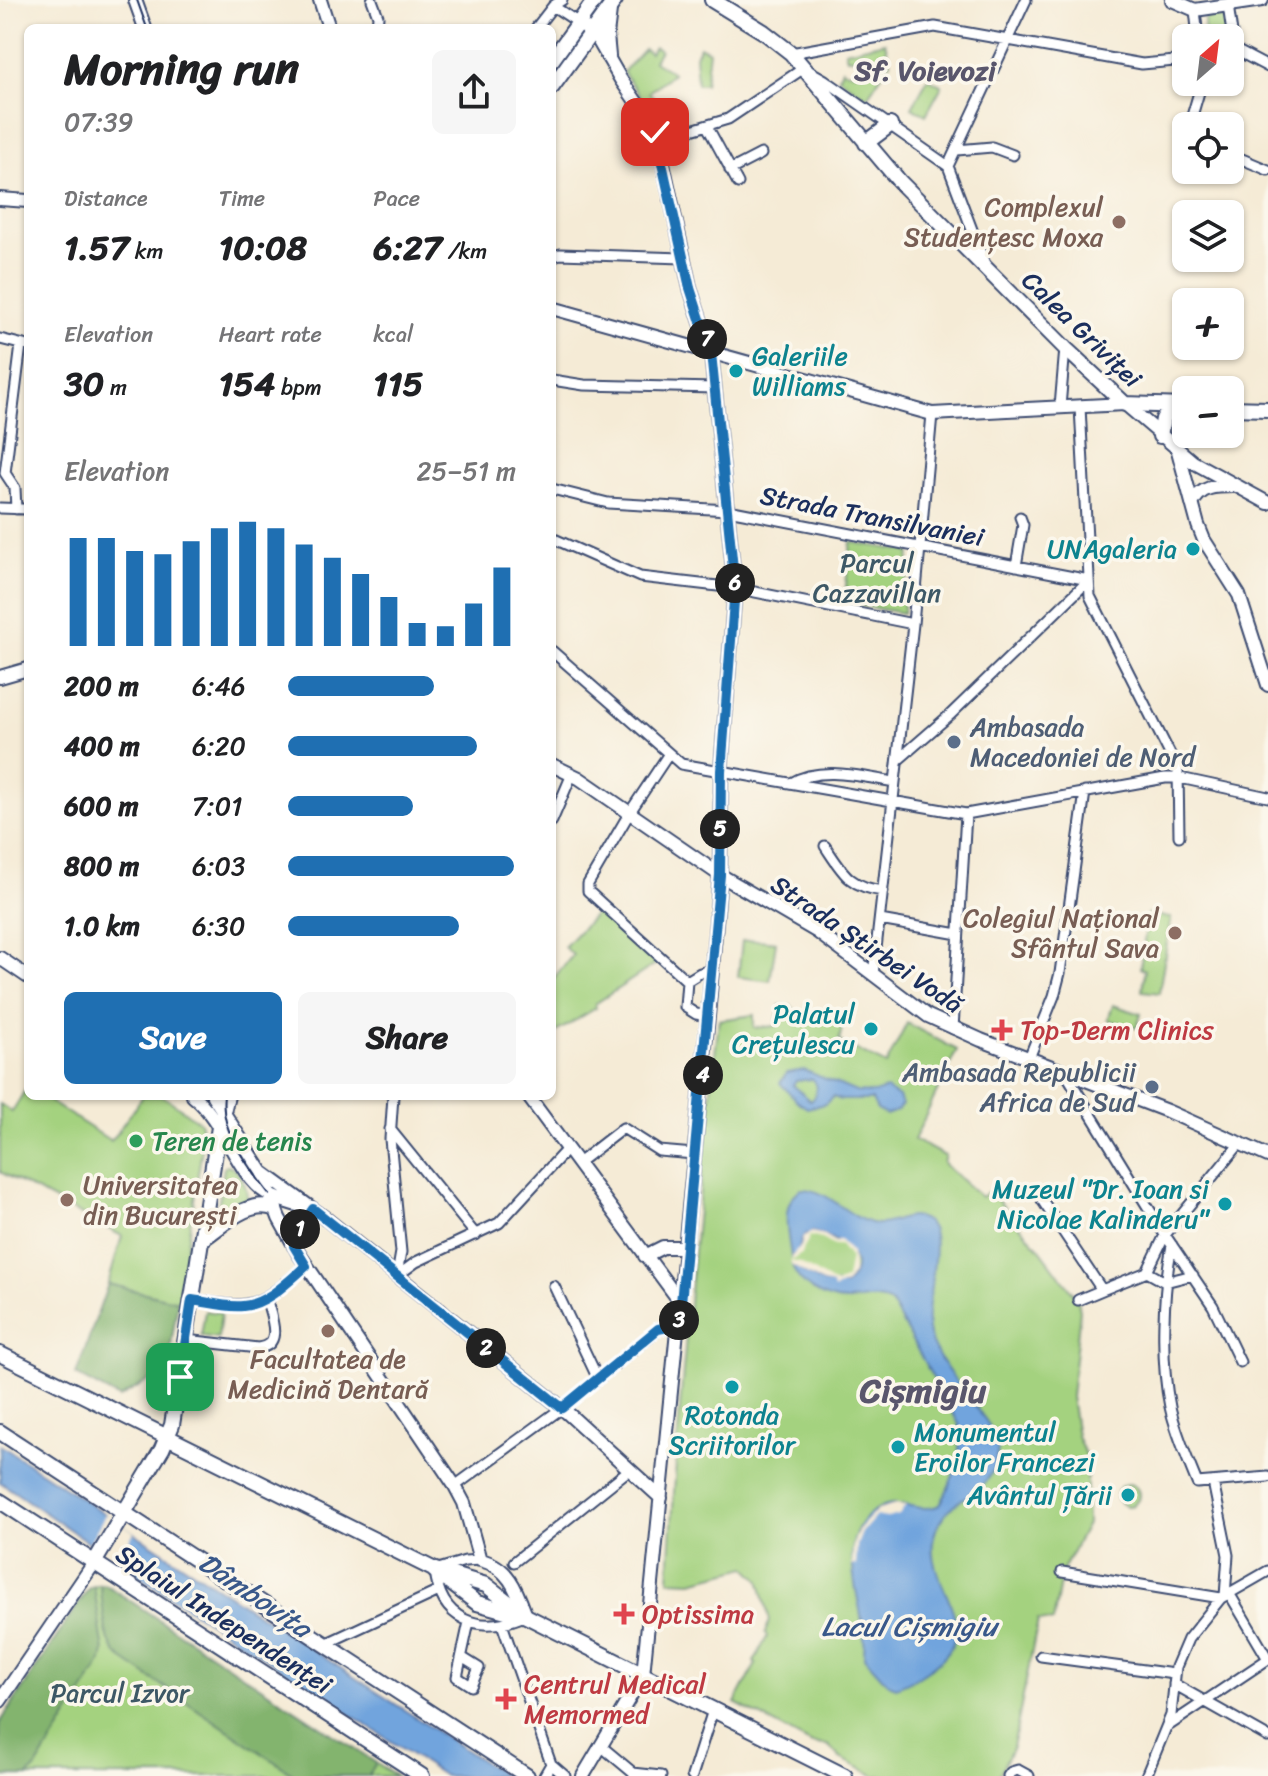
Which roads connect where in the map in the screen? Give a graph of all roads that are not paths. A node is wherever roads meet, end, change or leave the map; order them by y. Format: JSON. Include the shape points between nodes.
{"nodes":[{"id":1,"x":135,"y":0,"type":"edge"},
{"id":2,"x":320,"y":0,"type":"edge"},
{"id":3,"x":372,"y":0,"type":"edge"},
{"id":4,"x":595,"y":0,"type":"edge"},
{"id":5,"x":712,"y":0,"type":"edge"},
{"id":6,"x":1026,"y":0,"type":"edge"},
{"id":7,"x":1172,"y":0,"type":"edge"},
{"id":8,"x":1261,"y":0,"type":"edge"},
{"id":9,"x":558,"y":3,"type":"edge"},
{"id":10,"x":612,"y":4,"type":"edge"},
{"id":11,"x":1228,"y":5,"type":"junction"},
{"id":12,"x":1195,"y":10,"type":"junction"},
{"id":13,"x":579,"y":23,"type":"junction"},
{"id":14,"x":144,"y":24,"type":"edge"},
{"id":15,"x":328,"y":24,"type":"edge"},
{"id":16,"x":377,"y":24,"type":"edge"},
{"id":17,"x":540,"y":24,"type":"edge"},
{"id":18,"x":1196,"y":24,"type":"edge"},
{"id":19,"x":1230,"y":24,"type":"edge"},
{"id":20,"x":591,"y":32,"type":"junction"},
{"id":21,"x":1009,"y":38,"type":"junction"},
{"id":22,"x":791,"y":53,"type":"junction"},
{"id":23,"x":1244,"y":54,"type":"edge"},
{"id":24,"x":556,"y":55,"type":"edge"},
{"id":25,"x":608,"y":56,"type":"junction"},
{"id":26,"x":1172,"y":61,"type":"edge"},
{"id":27,"x":1268,"y":67,"type":"edge"},
{"id":28,"x":804,"y":68,"type":"junction"},
{"id":29,"x":556,"y":81,"type":"edge"},
{"id":30,"x":890,"y":125,"type":"junction"},
{"id":31,"x":707,"y":126,"type":"junction"},
{"id":32,"x":658,"y":140,"type":"junction"},
{"id":33,"x":866,"y":143,"type":"junction"},
{"id":34,"x":957,"y":150,"type":"junction"},
{"id":35,"x":761,"y":154,"type":"dead end"},
{"id":36,"x":1013,"y":155,"type":"dead end"},
{"id":37,"x":1244,"y":160,"type":"edge"},
{"id":38,"x":948,"y":166,"type":"junction"},
{"id":39,"x":730,"y":170,"type":"junction"},
{"id":40,"x":1268,"y":170,"type":"edge"},
{"id":41,"x":738,"y":183,"type":"dead end"},
{"id":42,"x":0,"y":199,"type":"edge"},
{"id":43,"x":24,"y":201,"type":"edge"},
{"id":44,"x":0,"y":205,"type":"edge"},
{"id":45,"x":556,"y":256,"type":"edge"},
{"id":46,"x":683,"y":258,"type":"junction"},
{"id":47,"x":987,"y":271,"type":"junction"},
{"id":48,"x":556,"y":309,"type":"edge"},
{"id":49,"x":0,"y":339,"type":"edge"},
{"id":50,"x":24,"y":346,"type":"edge"},
{"id":51,"x":1065,"y":348,"type":"junction"},
{"id":52,"x":24,"y":352,"type":"edge"},
{"id":53,"x":711,"y":353,"type":"junction"},
{"id":54,"x":556,"y":381,"type":"edge"},
{"id":55,"x":715,"y":388,"type":"junction"},
{"id":56,"x":1125,"y":404,"type":"junction"},
{"id":57,"x":1172,"y":406,"type":"edge"},
{"id":58,"x":1060,"y":407,"type":"junction"},
{"id":59,"x":1080,"y":407,"type":"junction"},
{"id":60,"x":1244,"y":408,"type":"edge"},
{"id":61,"x":1268,"y":409,"type":"edge"},
{"id":62,"x":1172,"y":412,"type":"edge"},
{"id":63,"x":932,"y":414,"type":"junction"},
{"id":64,"x":1160,"y":436,"type":"junction"},
{"id":65,"x":1178,"y":451,"type":"junction"},
{"id":66,"x":1235,"y":486,"type":"junction"},
{"id":67,"x":556,"y":490,"type":"edge"},
{"id":68,"x":1268,"y":503,"type":"edge"},
{"id":69,"x":1192,"y":504,"type":"junction"},
{"id":70,"x":0,"y":508,"type":"edge"},
{"id":71,"x":16,"y":509,"type":"junction"},
{"id":72,"x":24,"y":509,"type":"edge"},
{"id":73,"x":728,"y":510,"type":"junction"},
{"id":74,"x":1020,"y":517,"type":"dead end"},
{"id":75,"x":556,"y":540,"type":"edge"},
{"id":76,"x":921,"y":547,"type":"junction"},
{"id":77,"x":1016,"y":566,"type":"junction"},
{"id":78,"x":1089,"y":580,"type":"junction"},
{"id":79,"x":735,"y":588,"type":"junction"},
{"id":80,"x":913,"y":624,"type":"junction"},
{"id":81,"x":556,"y":655,"type":"edge"},
{"id":82,"x":24,"y":670,"type":"edge"},
{"id":83,"x":0,"y":677,"type":"edge"},
{"id":84,"x":1268,"y":685,"type":"edge"},
{"id":85,"x":668,"y":755,"type":"junction"},
{"id":86,"x":898,"y":760,"type":"junction"},
{"id":87,"x":556,"y":767,"type":"edge"},
{"id":88,"x":721,"y":771,"type":"junction"},
{"id":89,"x":572,"y":774,"type":"junction"},
{"id":90,"x":1180,"y":778,"type":"junction"},
{"id":91,"x":895,"y":782,"type":"junction"},
{"id":92,"x":791,"y":783,"type":"junction"},
{"id":93,"x":1085,"y":792,"type":"junction"},
{"id":94,"x":1268,"y":797,"type":"edge"},
{"id":95,"x":893,"y":801,"type":"junction"},
{"id":96,"x":556,"y":812,"type":"edge"},
{"id":97,"x":630,"y":812,"type":"junction"},
{"id":98,"x":966,"y":814,"type":"junction"},
{"id":99,"x":1179,"y":836,"type":"dead end"},
{"id":100,"x":825,"y":846,"type":"dead end"},
{"id":101,"x":720,"y":875,"type":"junction"},
{"id":102,"x":883,"y":891,"type":"junction"},
{"id":103,"x":880,"y":920,"type":"junction"},
{"id":104,"x":958,"y":934,"type":"junction"},
{"id":105,"x":0,"y":958,"type":"edge"},
{"id":106,"x":712,"y":970,"type":"junction"},
{"id":107,"x":24,"y":974,"type":"edge"},
{"id":108,"x":873,"y":975,"type":"junction"},
{"id":109,"x":687,"y":981,"type":"junction"},
{"id":110,"x":708,"y":1016,"type":"junction"},
{"id":111,"x":953,"y":1029,"type":"junction"},
{"id":112,"x":1029,"y":1058,"type":"junction"},
{"id":113,"x":1065,"y":1072,"type":"junction"},
{"id":114,"x":198,"y":1100,"type":"edge"},
{"id":115,"x":224,"y":1100,"type":"edge"},
{"id":116,"x":393,"y":1100,"type":"edge"},
{"id":117,"x":531,"y":1100,"type":"edge"},
{"id":118,"x":219,"y":1127,"type":"junction"},
{"id":119,"x":390,"y":1128,"type":"junction"},
{"id":120,"x":1241,"y":1142,"type":"junction"},
{"id":121,"x":567,"y":1149,"type":"junction"},
{"id":122,"x":694,"y":1154,"type":"junction"},
{"id":123,"x":1268,"y":1156,"type":"edge"},
{"id":124,"x":578,"y":1163,"type":"junction"},
{"id":125,"x":262,"y":1172,"type":"junction"},
{"id":126,"x":1042,"y":1200,"type":"dead end"},
{"id":127,"x":273,"y":1202,"type":"junction"},
{"id":128,"x":313,"y":1209,"type":"junction"},
{"id":129,"x":476,"y":1235,"type":"junction"},
{"id":130,"x":1165,"y":1235,"type":"junction"},
{"id":131,"x":201,"y":1240,"type":"junction"},
{"id":132,"x":1172,"y":1245,"type":"junction"},
{"id":133,"x":294,"y":1246,"type":"junction"},
{"id":134,"x":685,"y":1247,"type":"junction"},
{"id":135,"x":645,"y":1256,"type":"junction"},
{"id":136,"x":306,"y":1266,"type":"junction"},
{"id":137,"x":1147,"y":1272,"type":"junction"},
{"id":138,"x":1193,"y":1275,"type":"junction"},
{"id":139,"x":397,"y":1276,"type":"junction"},
{"id":140,"x":1165,"y":1282,"type":"junction"},
{"id":141,"x":554,"y":1286,"type":"dead end"},
{"id":142,"x":1102,"y":1290,"type":"junction"},
{"id":143,"x":266,"y":1297,"type":"junction"},
{"id":144,"x":192,"y":1300,"type":"junction"},
{"id":145,"x":1078,"y":1300,"type":"dead end"},
{"id":146,"x":681,"y":1303,"type":"junction"},
{"id":147,"x":679,"y":1325,"type":"junction"},
{"id":148,"x":186,"y":1340,"type":"junction"},
{"id":149,"x":0,"y":1354,"type":"edge"},
{"id":150,"x":1240,"y":1362,"type":"dead end"},
{"id":151,"x":598,"y":1379,"type":"junction"},
{"id":152,"x":566,"y":1404,"type":"junction"},
{"id":153,"x":0,"y":1432,"type":"edge"},
{"id":154,"x":168,"y":1437,"type":"junction"},
{"id":155,"x":630,"y":1469,"type":"junction"},
{"id":156,"x":1268,"y":1477,"type":"edge"},
{"id":157,"x":1213,"y":1482,"type":"junction"},
{"id":158,"x":455,"y":1486,"type":"junction"},
{"id":159,"x":661,"y":1498,"type":"junction"},
{"id":160,"x":0,"y":1501,"type":"edge"},
{"id":161,"x":121,"y":1518,"type":"junction"},
{"id":162,"x":98,"y":1558,"type":"junction"},
{"id":163,"x":480,"y":1560,"type":"junction"},
{"id":164,"x":514,"y":1562,"type":"dead end"},
{"id":165,"x":435,"y":1570,"type":"junction"},
{"id":166,"x":1268,"y":1571,"type":"edge"},
{"id":167,"x":1062,"y":1572,"type":"dead end"},
{"id":168,"x":439,"y":1591,"type":"junction"},
{"id":169,"x":1225,"y":1596,"type":"junction"},
{"id":170,"x":526,"y":1616,"type":"junction"},
{"id":171,"x":469,"y":1622,"type":"junction"},
{"id":172,"x":502,"y":1624,"type":"junction"},
{"id":173,"x":325,"y":1644,"type":"junction"},
{"id":174,"x":1041,"y":1656,"type":"dead end"},
{"id":175,"x":463,"y":1658,"type":"dead end"},
{"id":176,"x":1268,"y":1659,"type":"edge"},
{"id":177,"x":643,"y":1675,"type":"junction"},
{"id":178,"x":1174,"y":1679,"type":"junction"},
{"id":179,"x":0,"y":1701,"type":"edge"},
{"id":180,"x":1206,"y":1702,"type":"junction"},
{"id":181,"x":713,"y":1710,"type":"junction"},
{"id":182,"x":1167,"y":1727,"type":"junction"},
{"id":183,"x":1268,"y":1737,"type":"edge"},
{"id":184,"x":601,"y":1746,"type":"junction"},
{"id":185,"x":551,"y":1764,"type":"junction"},
{"id":186,"x":635,"y":1774,"type":"edge"},
{"id":187,"x":422,"y":1776,"type":"edge"},
{"id":188,"x":527,"y":1776,"type":"edge"},
{"id":189,"x":544,"y":1776,"type":"edge"},
{"id":190,"x":565,"y":1776,"type":"edge"},
{"id":191,"x":583,"y":1776,"type":"edge"},
{"id":192,"x":661,"y":1776,"type":"edge"},
{"id":193,"x":692,"y":1776,"type":"edge"},
{"id":194,"x":845,"y":1776,"type":"edge"},
{"id":195,"x":1008,"y":1776,"type":"edge"},
{"id":196,"x":1029,"y":1776,"type":"edge"},
{"id":197,"x":1146,"y":1776,"type":"edge"}],
"edges":[{"from":1,"to":14,"type":"street"},
{"from":2,"to":15,"type":"street"},
{"from":3,"to":16,"type":"street"},
{"from":4,"to":13,"type":"main road"},
{"from":5,"to":22,"type":"main road","name":"Calea Griviței"},
{"from":6,"to":21,"type":"street"},
{"from":7,"to":12,"type":"street"},
{"from":8,"to":11,"type":"street"},
{"from":9,"to":13,"type":"street"},
{"from":9,"to":17,"type":"street"},
{"from":10,"to":20,"type":"main road"},
{"from":10,"to":25,"type":"main road"},
{"from":11,"to":12,"type":"street"},
{"from":11,"to":19,"type":"street"},
{"from":12,"to":18,"type":"street"},
{"from":13,"to":20,"type":"street"},
{"from":13,"to":24,"type":"main road"},
{"from":20,"to":25,"type":"street"},
{"from":20,"to":29,"type":"main road"},
{"from":21,"to":22,"type":"street","via":[[935,27]]},
{"from":21,"to":26,"type":"street","via":[[1142,64]]},
{"from":21,"to":34,"type":"street"},
{"from":22,"to":28,"type":"main road","name":"Calea Griviței"},
{"from":23,"to":27,"type":"street"},
{"from":25,"to":32,"type":"street"},
{"from":28,"to":30,"type":"street"},
{"from":28,"to":31,"type":"street","via":[[731,117]]},
{"from":28,"to":33,"type":"main road","name":"Calea Griviței"},
{"from":30,"to":33,"type":"main road"},
{"from":30,"to":38,"type":"street"},
{"from":31,"to":32,"type":"street"},
{"from":31,"to":39,"type":"street"},
{"from":32,"to":46,"type":"street"},
{"from":33,"to":47,"type":"main road","name":"Calea Griviței"},
{"from":34,"to":36,"type":"street","via":[[992,147]]},
{"from":34,"to":38,"type":"street"},
{"from":35,"to":39,"type":"street"},
{"from":37,"to":40,"type":"street"},
{"from":38,"to":47,"type":"street"},
{"from":39,"to":41,"type":"street"},
{"from":42,"to":43,"type":"street"},
{"from":42,"to":44,"type":"street"},
{"from":45,"to":46,"type":"street"},
{"from":46,"to":53,"type":"street"},
{"from":47,"to":51,"type":"main road","name":"Calea Griviței"},
{"from":48,"to":53,"type":"street"},
{"from":49,"to":50,"type":"street"},
{"from":51,"to":56,"type":"main road","name":"Calea Griviței"},
{"from":51,"to":58,"type":"street"},
{"from":52,"to":71,"type":"street","via":[[5,473],[15,488]]},
{"from":53,"to":55,"type":"street"},
{"from":53,"to":63,"type":"street"},
{"from":54,"to":55,"type":"street"},
{"from":55,"to":73,"type":"street"},
{"from":56,"to":57,"type":"main road"},
{"from":56,"to":59,"type":"street"},
{"from":56,"to":64,"type":"street","name":"Calea Griviței"},
{"from":58,"to":59,"type":"street"},
{"from":58,"to":63,"type":"street"},
{"from":59,"to":78,"type":"street"},
{"from":60,"to":61,"type":"main road"},
{"from":62,"to":64,"type":"main road","via":[[1163,419]]},
{"from":63,"to":76,"type":"street"},
{"from":64,"to":65,"type":"street","name":"Calea Griviței"},
{"from":65,"to":66,"type":"street","name":"Calea Griviței"},
{"from":65,"to":69,"type":"street"},
{"from":66,"to":68,"type":"street","name":"Calea Griviței"},
{"from":66,"to":69,"type":"street","via":[[1201,491]]},
{"from":67,"to":73,"type":"street","name":"Strada Transilvaniei","via":[[608,503]]},
{"from":69,"to":84,"type":"street","via":[[1204,540],[1239,595]]},
{"from":70,"to":71,"type":"street"},
{"from":71,"to":72,"type":"street"},
{"from":73,"to":76,"type":"street","name":"Strada Transilvaniei"},
{"from":73,"to":79,"type":"street"},
{"from":74,"to":77,"type":"street"},
{"from":75,"to":79,"type":"street","via":[[640,577]]},
{"from":76,"to":77,"type":"street","name":"Strada Transilvaniei"},
{"from":76,"to":80,"type":"street"},
{"from":77,"to":78,"type":"street","name":"Strada Transilvaniei"},
{"from":78,"to":86,"type":"street"},
{"from":78,"to":90,"type":"street","via":[[1091,601]]},
{"from":79,"to":80,"type":"street"},
{"from":79,"to":88,"type":"street"},
{"from":80,"to":86,"type":"street"},
{"from":81,"to":85,"type":"street"},
{"from":82,"to":83,"type":"street"},
{"from":85,"to":88,"type":"street","via":[[681,764]]},
{"from":85,"to":97,"type":"street"},
{"from":86,"to":91,"type":"street"},
{"from":87,"to":89,"type":"street","name":"Strada Știrbei Vodă"},
{"from":88,"to":92,"type":"street"},
{"from":88,"to":101,"type":"street"},
{"from":89,"to":96,"type":"street"},
{"from":89,"to":97,"type":"street","name":"Strada Știrbei Vodă"},
{"from":90,"to":93,"type":"street"},
{"from":90,"to":94,"type":"street"},
{"from":90,"to":99,"type":"street"},
{"from":91,"to":92,"type":"street","via":[[833,774]]},
{"from":91,"to":95,"type":"street"},
{"from":92,"to":95,"type":"street"},
{"from":93,"to":98,"type":"street"},
{"from":93,"to":112,"type":"street","via":[[1060,973]]},
{"from":95,"to":98,"type":"street"},
{"from":95,"to":102,"type":"street"},
{"from":97,"to":101,"type":"street","name":"Strada Știrbei Vodă"},
{"from":97,"to":109,"type":"street","via":[[588,891]]},
{"from":98,"to":104,"type":"street"},
{"from":100,"to":102,"type":"street","via":[[851,881]]},
{"from":101,"to":106,"type":"street"},
{"from":101,"to":108,"type":"street","name":"Strada Știrbei Vodă","via":[[816,931]]},
{"from":102,"to":103,"type":"street"},
{"from":103,"to":104,"type":"street"},
{"from":103,"to":108,"type":"street"},
{"from":104,"to":111,"type":"street"},
{"from":105,"to":107,"type":"street"},
{"from":106,"to":109,"type":"street"},
{"from":106,"to":110,"type":"street"},
{"from":108,"to":111,"type":"street","name":"Strada Știrbei Vodă"},
{"from":109,"to":110,"type":"street","via":[[685,1007]]},
{"from":110,"to":122,"type":"street"},
{"from":111,"to":112,"type":"street","name":"Strada Știrbei Vodă"},
{"from":112,"to":113,"type":"street","name":"Strada Știrbei Vodă"},
{"from":113,"to":120,"type":"street","name":"Strada Știrbei Vodă"},
{"from":113,"to":130,"type":"street"},
{"from":114,"to":118,"type":"street"},
{"from":115,"to":118,"type":"main road"},
{"from":115,"to":125,"type":"street"},
{"from":116,"to":119,"type":"street"},
{"from":117,"to":121,"type":"street"},
{"from":118,"to":127,"type":"street"},
{"from":118,"to":131,"type":"main road"},
{"from":119,"to":129,"type":"street"},
{"from":119,"to":139,"type":"street","via":[[401,1252]]},
{"from":120,"to":123,"type":"street","name":"Strada Știrbei Vodă"},
{"from":120,"to":130,"type":"street"},
{"from":121,"to":124,"type":"street"},
{"from":121,"to":129,"type":"street","via":[[499,1223]]},
{"from":122,"to":124,"type":"street","via":[[659,1151],[623,1128]]},
{"from":122,"to":134,"type":"street"},
{"from":124,"to":135,"type":"street"},
{"from":125,"to":127,"type":"street"},
{"from":125,"to":128,"type":"street"},
{"from":126,"to":142,"type":"street"},
{"from":127,"to":128,"type":"street"},
{"from":127,"to":131,"type":"main road","via":[[255,1205]]},
{"from":127,"to":133,"type":"street"},
{"from":128,"to":133,"type":"street"},
{"from":128,"to":139,"type":"street"},
{"from":129,"to":139,"type":"street"},
{"from":130,"to":132,"type":"street"},
{"from":130,"to":137,"type":"street"},
{"from":131,"to":144,"type":"main road"},
{"from":132,"to":138,"type":"street"},
{"from":132,"to":140,"type":"street"},
{"from":133,"to":136,"type":"street"},
{"from":134,"to":135,"type":"street","via":[[663,1247]]},
{"from":134,"to":146,"type":"street"},
{"from":135,"to":146,"type":"street"},
{"from":136,"to":143,"type":"street"},
{"from":136,"to":158,"type":"street"},
{"from":137,"to":140,"type":"street"},
{"from":137,"to":142,"type":"street"},
{"from":138,"to":140,"type":"street"},
{"from":138,"to":150,"type":"street"},
{"from":139,"to":152,"type":"street","via":[[551,1399]]},
{"from":140,"to":157,"type":"street","via":[[1168,1398],[1175,1429],[1197,1483]]},
{"from":141,"to":151,"type":"street"},
{"from":142,"to":145,"type":"street"},
{"from":143,"to":144,"type":"street","via":[[239,1307]]},
{"from":143,"to":148,"type":"street","via":[[275,1333],[266,1347]]},
{"from":144,"to":148,"type":"main road"},
{"from":146,"to":147,"type":"street"},
{"from":147,"to":151,"type":"street","via":[[658,1329]]},
{"from":147,"to":159,"type":"street"},
{"from":148,"to":154,"type":"main road"},
{"from":149,"to":154,"type":"main road"},
{"from":151,"to":152,"type":"street"},
{"from":152,"to":155,"type":"street"},
{"from":152,"to":158,"type":"street"},
{"from":153,"to":161,"type":"main road","name":"Splaiul Independenței"},
{"from":154,"to":161,"type":"main road"},
{"from":154,"to":165,"type":"main road"},
{"from":155,"to":159,"type":"street"},
{"from":155,"to":164,"type":"street"},
{"from":156,"to":157,"type":"street"},
{"from":157,"to":169,"type":"street","via":[[1227,1547]]},
{"from":158,"to":163,"type":"street"},
{"from":159,"to":177,"type":"street"},
{"from":160,"to":162,"type":"main road","name":"Splaiul Independenței"},
{"from":161,"to":162,"type":"main road"},
{"from":161,"to":173,"type":"main road","name":"Splaiul Independenței"},
{"from":162,"to":179,"type":"street"},
{"from":162,"to":187,"type":"main road","name":"Splaiul Independenței"},
{"from":163,"to":165,"type":"street"},
{"from":163,"to":170,"type":"street","via":[[508,1576]]},
{"from":165,"to":168,"type":"street"},
{"from":165,"to":170,"type":"main road","via":[[486,1585]]},
{"from":166,"to":169,"type":"street"},
{"from":167,"to":169,"type":"street"},
{"from":168,"to":171,"type":"street","via":[[452,1611]]},
{"from":168,"to":173,"type":"street"},
{"from":169,"to":176,"type":"street"},
{"from":169,"to":178,"type":"street","via":[[1188,1639]]},
{"from":170,"to":172,"type":"street"},
{"from":170,"to":177,"type":"main road"},
{"from":171,"to":172,"type":"street"},
{"from":171,"to":175,"type":"street"},
{"from":172,"to":185,"type":"street"},
{"from":173,"to":188,"type":"main road","name":"Splaiul Independenței"},
{"from":174,"to":178,"type":"street"},
{"from":176,"to":180,"type":"street"},
{"from":177,"to":181,"type":"main road"},
{"from":177,"to":184,"type":"street"},
{"from":178,"to":180,"type":"street"},
{"from":178,"to":182,"type":"street"},
{"from":180,"to":182,"type":"street"},
{"from":180,"to":183,"type":"street"},
{"from":181,"to":193,"type":"street"},
{"from":181,"to":194,"type":"main road"},
{"from":182,"to":197,"type":"street"},
{"from":184,"to":186,"type":"street"},
{"from":184,"to":191,"type":"street"},
{"from":185,"to":189,"type":"street"},
{"from":185,"to":190,"type":"street"},
{"from":186,"to":192,"type":"street"},
{"from":195,"to":196,"type":"street","via":[[1018,1770]]}]}
